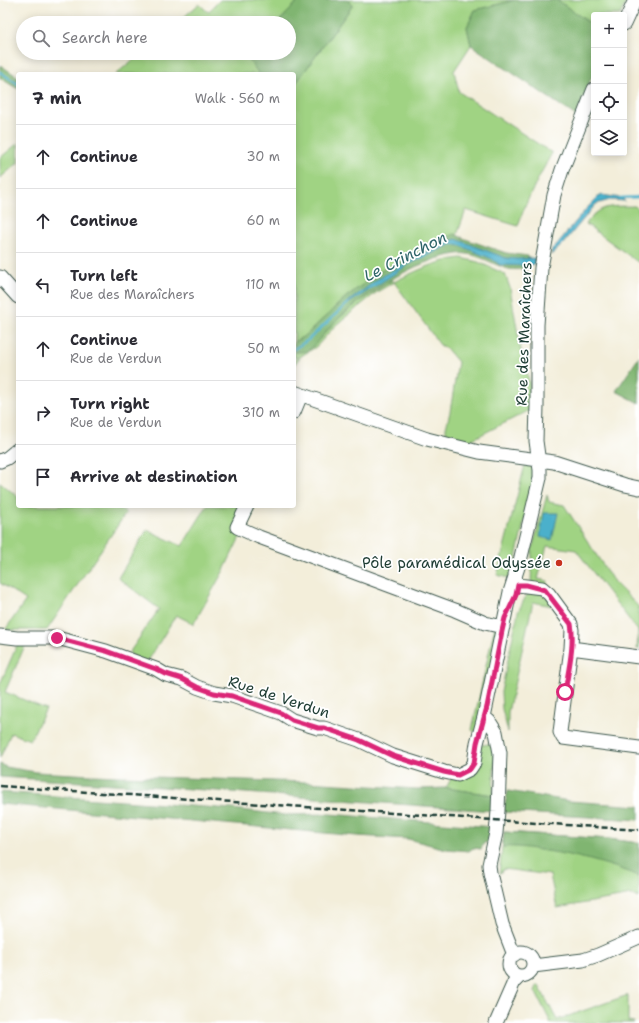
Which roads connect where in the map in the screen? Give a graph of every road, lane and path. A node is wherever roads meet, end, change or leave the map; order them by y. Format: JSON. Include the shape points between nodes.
{"nodes":[{"id":1,"x":634,"y":0,"type":"edge"},
{"id":2,"x":627,"y":17,"type":"edge"},
{"id":3,"x":591,"y":97,"type":"edge"},
{"id":4,"x":0,"y":277,"type":"edge"},
{"id":5,"x":16,"y":295,"type":"edge"},
{"id":6,"x":297,"y":394,"type":"edge"},
{"id":7,"x":16,"y":451,"type":"edge"},
{"id":8,"x":538,"y":459,"type":"junction"},
{"id":9,"x":0,"y":461,"type":"edge"},
{"id":10,"x":639,"y":488,"type":"edge"},
{"id":11,"x":246,"y":508,"type":"edge"},
{"id":12,"x":520,"y":581,"type":"junction"},
{"id":13,"x":504,"y":623,"type":"junction"},
{"id":14,"x":0,"y":636,"type":"edge"},
{"id":15,"x":571,"y":648,"type":"junction"},
{"id":16,"x":639,"y":657,"type":"edge"},
{"id":17,"x":484,"y":717,"type":"junction"},
{"id":18,"x":639,"y":748,"type":"edge"},
{"id":19,"x":639,"y":937,"type":"edge"},
{"id":20,"x":514,"y":955,"type":"junction"},
{"id":21,"x":533,"y":966,"type":"junction"},
{"id":22,"x":520,"y":976,"type":"junction"},
{"id":23,"x":496,"y":1023,"type":"edge"}],
"edges":[{"from":1,"to":2,"type":"street"},
{"from":3,"to":8,"type":"street","name":"Rue des Maraîchers","via":[[562,170],[544,244],[538,291]]},
{"from":4,"to":5,"type":"street"},
{"from":6,"to":8,"type":"street","via":[[427,439],[479,452]]},
{"from":7,"to":9,"type":"street"},
{"from":8,"to":10,"type":"street"},
{"from":8,"to":12,"type":"street","name":"Rue des Maraîchers","via":[[540,478],[520,561]]},
{"from":11,"to":13,"type":"street","via":[[237,527],[485,623]]},
{"from":12,"to":13,"type":"street","name":"Rue des Maraîchers"},
{"from":12,"to":15,"type":"street","via":[[545,590],[571,624]]},
{"from":13,"to":17,"type":"street","name":"Rue des Maraîchers"},
{"from":14,"to":17,"type":"street","name":"Rue de Verdun","via":[[57,638],[106,651],[214,693],[232,696],[281,713],[292,720],[359,740],[393,756],[458,775],[470,769],[474,763]]},
{"from":15,"to":16,"type":"street"},
{"from":15,"to":18,"type":"street","via":[[560,732],[564,738]]},
{"from":17,"to":20,"type":"street","via":[[496,732],[500,754],[496,833],[489,870],[502,924]]},
{"from":19,"to":21,"type":"street","via":[[583,960]]},
{"from":20,"to":21,"type":"street","via":[[519,952],[525,953],[532,960]]},
{"from":20,"to":22,"type":"street","via":[[509,966],[514,974]]},
{"from":21,"to":22,"type":"street","via":[[528,974]]},
{"from":22,"to":23,"type":"street","via":[[514,982]]}]}
